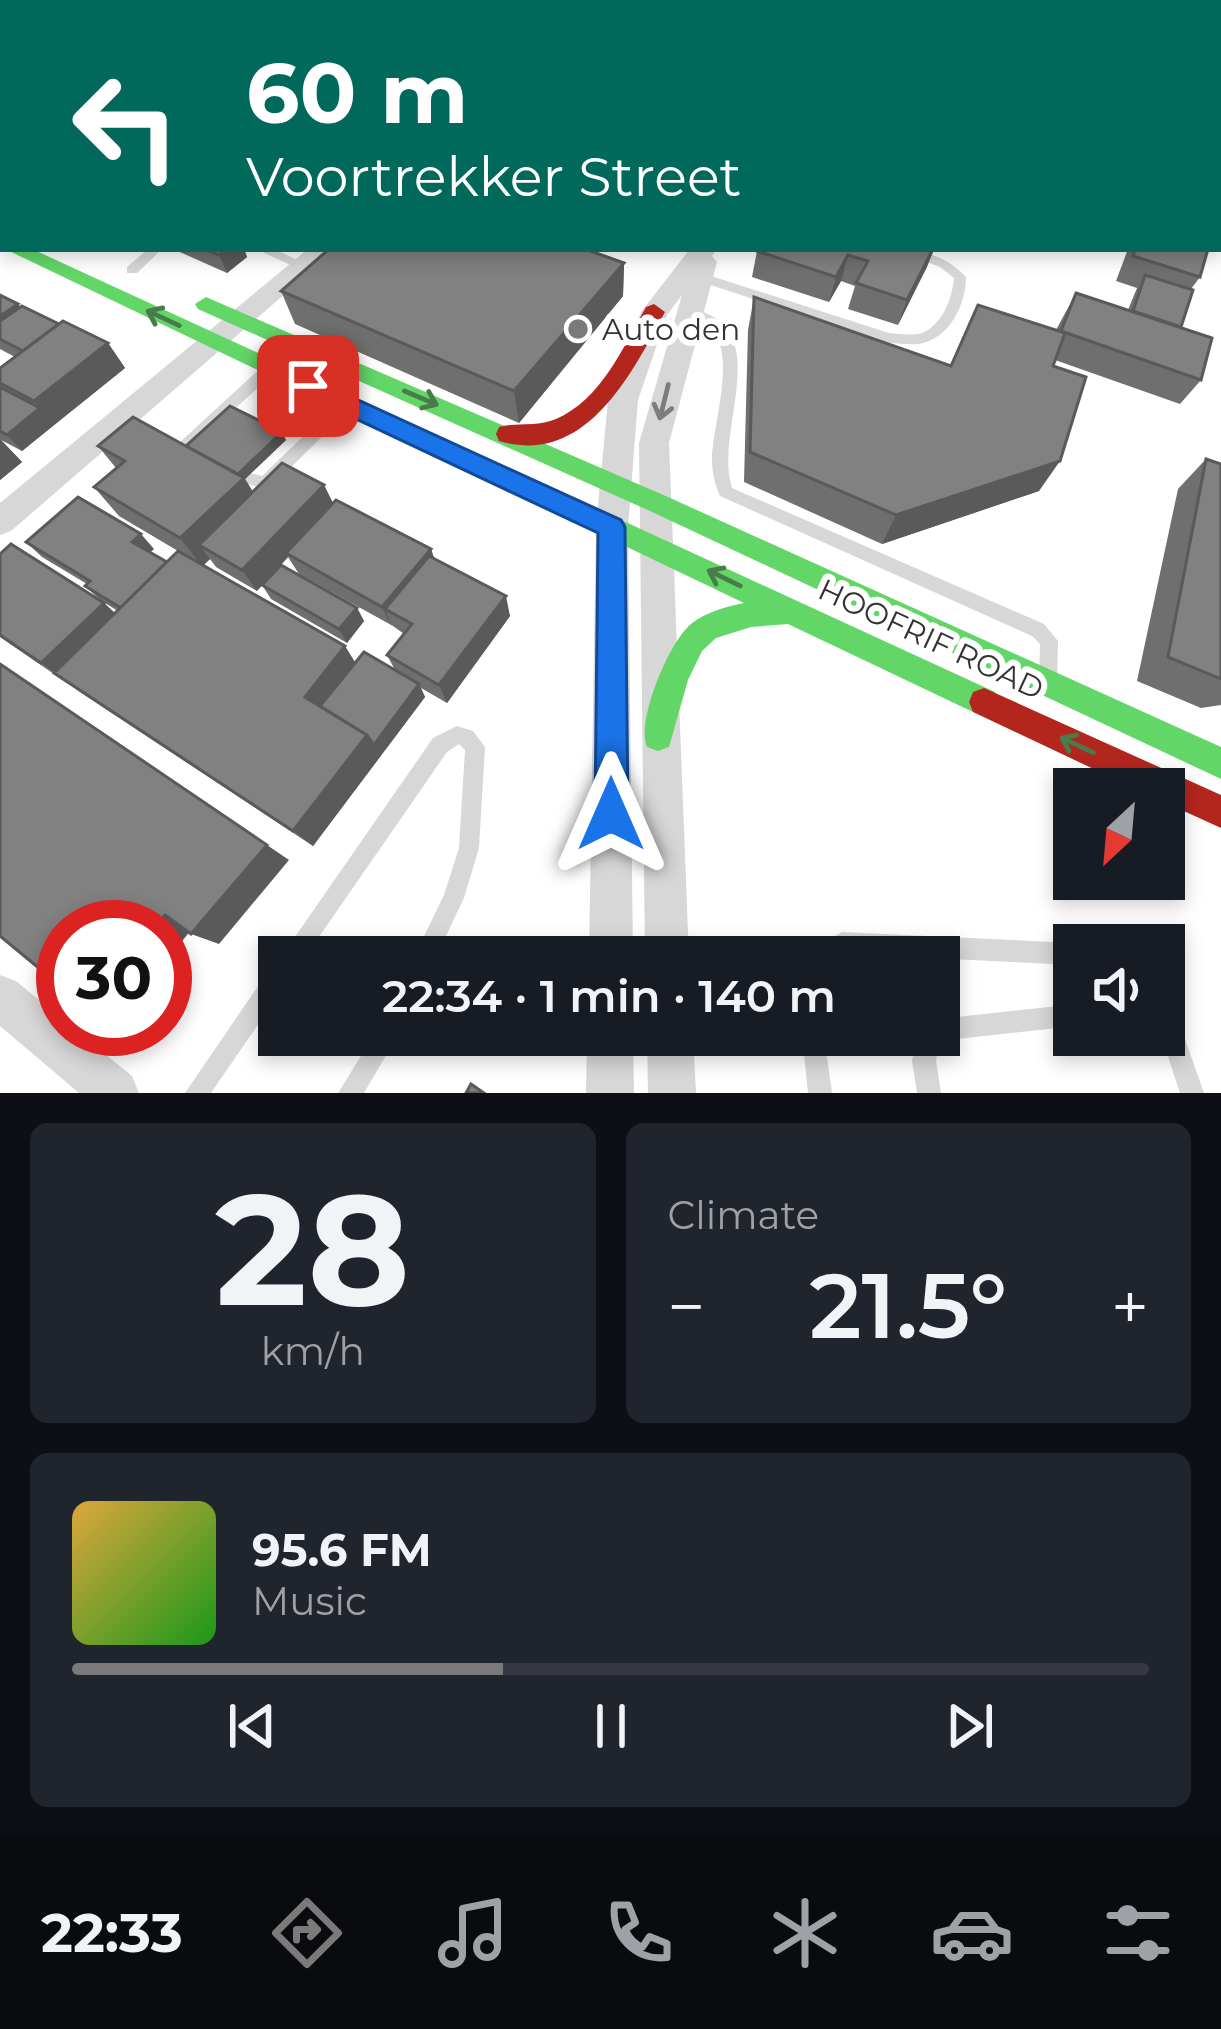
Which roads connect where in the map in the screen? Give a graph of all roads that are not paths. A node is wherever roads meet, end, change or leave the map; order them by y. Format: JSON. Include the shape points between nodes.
{"nodes":[{"id":1,"x":22,"y":252,"type":"edge"},
{"id":2,"x":156,"y":252,"type":"edge"},
{"id":3,"x":282,"y":252,"type":"edge"},
{"id":4,"x":908,"y":252,"type":"edge"},
{"id":5,"x":99,"y":256,"type":"dead end"},
{"id":6,"x":314,"y":257,"type":"edge"},
{"id":7,"x":704,"y":258,"type":"edge"},
{"id":8,"x":153,"y":280,"type":"junction"},
{"id":9,"x":671,"y":312,"type":"junction"},
{"id":10,"x":238,"y":319,"type":"junction"},
{"id":11,"x":213,"y":340,"type":"junction"},
{"id":12,"x":270,"y":368,"type":"junction"},
{"id":13,"x":346,"y":404,"type":"junction"},
{"id":14,"x":499,"y":432,"type":"junction"},
{"id":15,"x":164,"y":436,"type":"edge"},
{"id":16,"x":280,"y":446,"type":"edge"},
{"id":17,"x":297,"y":454,"type":"junction"},
{"id":18,"x":265,"y":461,"type":"edge"},
{"id":19,"x":281,"y":470,"type":"junction"},
{"id":20,"x":247,"y":478,"type":"edge"},
{"id":21,"x":614,"y":483,"type":"junction"},
{"id":22,"x":659,"y":504,"type":"junction"},
{"id":23,"x":0,"y":522,"type":"edge"},
{"id":24,"x":612,"y":527,"type":"junction"},
{"id":25,"x":659,"y":547,"type":"junction"},
{"id":26,"x":799,"y":614,"type":"junction"},
{"id":27,"x":1048,"y":684,"type":"junction"},
{"id":28,"x":658,"y":736,"type":"junction"},
{"id":29,"x":1221,"y":764,"type":"edge"},
{"id":30,"x":1221,"y":812,"type":"edge"},
{"id":31,"x":307,"y":936,"type":"edge"},
{"id":32,"x":435,"y":936,"type":"edge"},
{"id":33,"x":610,"y":936,"type":"edge"},
{"id":34,"x":666,"y":936,"type":"edge"},
{"id":35,"x":960,"y":949,"type":"edge"},
{"id":36,"x":1053,"y":953,"type":"edge"},
{"id":37,"x":0,"y":997,"type":"edge"},
{"id":38,"x":258,"y":1005,"type":"edge"},
{"id":39,"x":1053,"y":1018,"type":"edge"},
{"id":40,"x":960,"y":1028,"type":"edge"},
{"id":41,"x":374,"y":1056,"type":"edge"},
{"id":42,"x":610,"y":1056,"type":"edge"},
{"id":43,"x":671,"y":1056,"type":"edge"},
{"id":44,"x":816,"y":1056,"type":"edge"},
{"id":45,"x":925,"y":1056,"type":"edge"},
{"id":46,"x":1180,"y":1056,"type":"edge"},
{"id":47,"x":115,"y":1093,"type":"edge"},
{"id":48,"x":196,"y":1093,"type":"edge"},
{"id":49,"x":350,"y":1093,"type":"edge"},
{"id":50,"x":610,"y":1093,"type":"edge"},
{"id":51,"x":672,"y":1093,"type":"edge"},
{"id":52,"x":820,"y":1093,"type":"edge"},
{"id":53,"x":929,"y":1093,"type":"edge"},
{"id":54,"x":1192,"y":1093,"type":"edge"}],
"edges":[{"from":11,"to":1,"type":"street","name":"HOOFRIF ROAD","one_way":true},
{"from":2,"to":8,"type":"lane"},
{"from":3,"to":6,"type":"lane"},
{"from":4,"to":7,"type":"lane","via":[[945,264],[962,290],[938,331],[919,339],[889,338]]},
{"from":5,"to":8,"type":"street","name":"HOOFRIF ROAD"},
{"from":6,"to":10,"type":"street"},
{"from":7,"to":9,"type":"street"},
{"from":8,"to":10,"type":"street","name":"HOOFRIF ROAD"},
{"from":9,"to":14,"type":"street","via":[[586,418],[540,438]]},
{"from":9,"to":21,"type":"street","via":[[623,400]]},
{"from":9,"to":22,"type":"street","one_way":true,"via":[[654,443]]},
{"from":9,"to":27,"type":"lane","via":[[723,334],[726,492],[1039,630],[1049,640]]},
{"from":10,"to":11,"type":"street"},
{"from":10,"to":14,"type":"street","name":"HOOFRIF ROAD","one_way":true},
{"from":11,"to":12,"type":"street","name":"HOOFRIF ROAD"},
{"from":11,"to":23,"type":"street","via":[[135,421]]},
{"from":12,"to":13,"type":"street","name":"HOOFRIF ROAD"},
{"from":12,"to":15,"type":"lane","via":[[189,449]]},
{"from":13,"to":17,"type":"lane"},
{"from":13,"to":24,"type":"street","name":"HOOFRIF ROAD"},
{"from":14,"to":21,"type":"street","name":"HOOFRIF ROAD"},
{"from":16,"to":17,"type":"lane"},
{"from":17,"to":19,"type":"lane"},
{"from":18,"to":19,"type":"lane"},
{"from":19,"to":20,"type":"lane","via":[[262,484]]},
{"from":21,"to":22,"type":"street","name":"HOOFRIF ROAD"},
{"from":21,"to":24,"type":"street"},
{"from":22,"to":25,"type":"street"},
{"from":22,"to":27,"type":"street","name":"HOOFRIF ROAD"},
{"from":24,"to":25,"type":"street","name":"HOOFRIF ROAD"},
{"from":24,"to":33,"type":"street"},
{"from":26,"to":25,"type":"street","name":"HOOFRIF ROAD","one_way":true},
{"from":25,"to":28,"type":"street"},
{"from":26,"to":28,"type":"street","via":[[750,610],[699,630],[682,648]]},
{"from":30,"to":26,"type":"street","name":"HOOFRIF ROAD","one_way":true},
{"from":27,"to":29,"type":"street","name":"HOOFRIF ROAD"},
{"from":28,"to":34,"type":"street"},
{"from":31,"to":32,"type":"lane","via":[[440,745],[457,735],[475,747],[469,848]]},
{"from":35,"to":36,"type":"lane"},
{"from":37,"to":47,"type":"street"},
{"from":38,"to":48,"type":"lane"},
{"from":39,"to":40,"type":"lane"},
{"from":41,"to":49,"type":"lane"},
{"from":42,"to":50,"type":"street"},
{"from":43,"to":51,"type":"street"},
{"from":44,"to":52,"type":"lane"},
{"from":45,"to":53,"type":"lane"},
{"from":46,"to":54,"type":"lane"}]}
